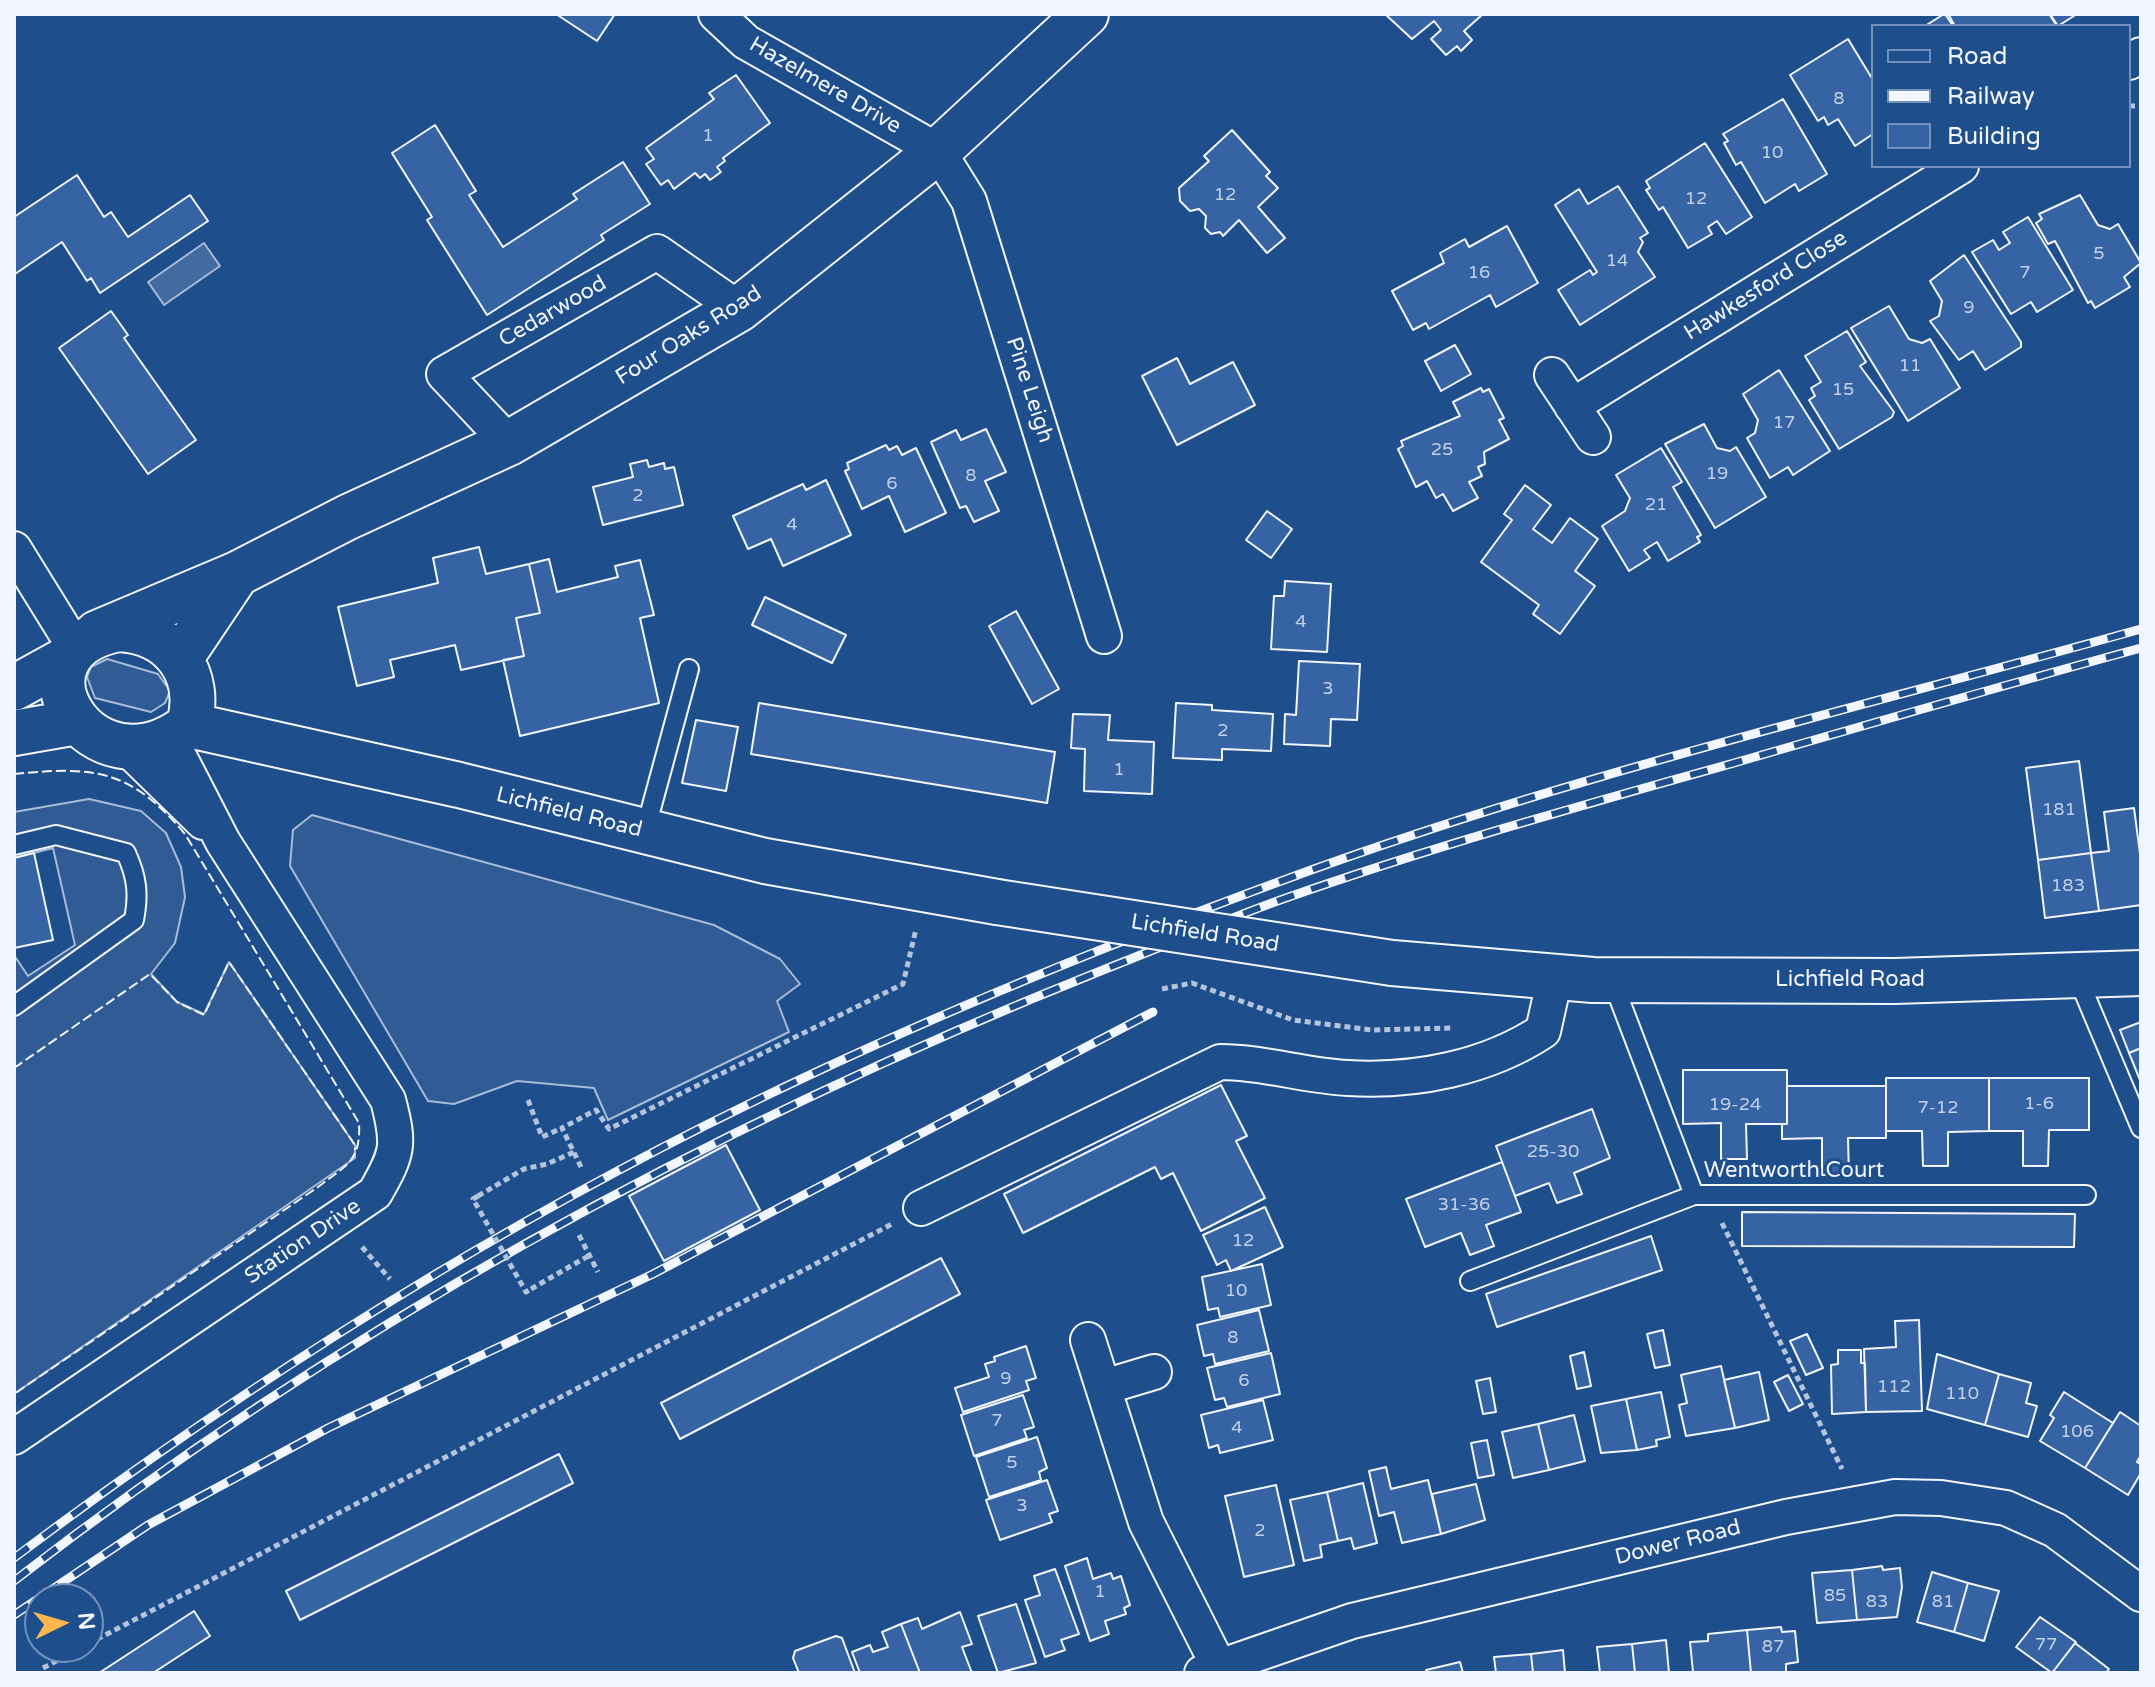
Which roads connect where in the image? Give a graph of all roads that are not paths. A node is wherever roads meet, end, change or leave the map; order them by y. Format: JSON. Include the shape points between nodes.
{"nodes":[{"id":1,"x":716,"y":14,"type":"edge"},
{"id":2,"x":1086,"y":14,"type":"edge"},
{"id":3,"x":938,"y":151,"type":"junction"},
{"id":4,"x":1958,"y":168,"type":"edge"},
{"id":5,"x":739,"y":309,"type":"junction"},
{"id":6,"x":1552,"y":375,"type":"dead end"},
{"id":7,"x":1572,"y":406,"type":"junction"},
{"id":8,"x":1593,"y":437,"type":"dead end"},
{"id":9,"x":509,"y":443,"type":"junction"},
{"id":10,"x":14,"y":549,"type":"edge"},
{"id":11,"x":237,"y":574,"type":"junction"},
{"id":12,"x":1104,"y":636,"type":"dead end"},
{"id":13,"x":78,"y":647,"type":"junction"},
{"id":14,"x":689,"y":669,"type":"dead end"},
{"id":15,"x":14,"y":688,"type":"edge"},
{"id":16,"x":183,"y":703,"type":"junction"},
{"id":17,"x":77,"y":722,"type":"junction"},
{"id":18,"x":14,"y":733,"type":"edge"},
{"id":19,"x":128,"y":749,"type":"junction"},
{"id":20,"x":645,"y":831,"type":"junction"},
{"id":21,"x":223,"y":842,"type":"junction"},
{"id":22,"x":14,"y":845,"type":"edge"},
{"id":23,"x":2141,"y":973,"type":"edge"},
{"id":24,"x":2077,"y":975,"type":"junction"},
{"id":25,"x":1555,"y":977,"type":"junction"},
{"id":26,"x":1612,"y":980,"type":"junction"},
{"id":27,"x":14,"y":1006,"type":"edge"},
{"id":28,"x":2141,"y":1128,"type":"edge"},
{"id":29,"x":1702,"y":1195,"type":"junction"},
{"id":30,"x":2086,"y":1195,"type":"dead end"},
{"id":31,"x":921,"y":1208,"type":"road end"},
{"id":32,"x":1470,"y":1281,"type":"dead end"},
{"id":33,"x":1088,"y":1340,"type":"dead end"},
{"id":34,"x":1154,"y":1372,"type":"dead end"},
{"id":35,"x":1104,"y":1387,"type":"junction"},
{"id":36,"x":14,"y":1437,"type":"edge"},
{"id":37,"x":2141,"y":1594,"type":"edge"},
{"id":38,"x":1210,"y":1670,"type":"edge"}],
"edges":[{"from":1,"to":3,"type":"street","name":"Hazelmere Drive","via":[[746,42]]},
{"from":2,"to":3,"type":"main road","name":"Four Oaks Road"},
{"from":3,"to":5,"type":"main road","name":"Four Oaks Road"},
{"from":3,"to":12,"type":"street","name":"Pine Leigh","via":[[969,201]]},
{"from":4,"to":7,"type":"street","name":"Hawkesford Close"},
{"from":5,"to":9,"type":"main road","name":"Four Oaks Road"},
{"from":5,"to":9,"type":"street","name":"Cedarwood","via":[[657,252],[444,374]]},
{"from":6,"to":7,"type":"street"},
{"from":7,"to":8,"type":"street"},
{"from":9,"to":11,"type":"main road","name":"Four Oaks Road"},
{"from":10,"to":13,"type":"street"},
{"from":11,"to":13,"type":"main road","name":"Four Oaks Road"},
{"from":11,"to":16,"type":"main road","name":"Four Oaks Road"},
{"from":13,"to":15,"type":"main road"},
{"from":13,"to":16,"type":"main road","via":[[119,629],[148,634]]},
{"from":13,"to":17,"type":"main road","via":[[60,682]]},
{"from":14,"to":20,"type":"lane"},
{"from":16,"to":19,"type":"main road","via":[[156,746]]},
{"from":16,"to":20,"type":"main road","name":"Lichfield Road","via":[[286,747]]},
{"from":16,"to":21,"type":"street","name":"Station Drive"},
{"from":17,"to":18,"type":"main road"},
{"from":17,"to":19,"type":"main road","via":[[97,739]]},
{"from":19,"to":21,"type":"street","name":"Station Drive"},
{"from":20,"to":25,"type":"main road","name":"Lichfield Road","bridge":true,"via":[[765,861],[997,902],[1392,963]]},
{"from":21,"to":36,"type":"street","name":"Station Drive","via":[[388,1100],[398,1138],[390,1167],[375,1193]]},
{"from":22,"to":27,"type":"lane","via":[[56,835],[126,853],[136,873],[139,898],[134,920]]},
{"from":23,"to":24,"type":"main road","name":"Lichfield Road"},
{"from":24,"to":26,"type":"main road","name":"Lichfield Road","via":[[1895,981]]},
{"from":24,"to":28,"type":"lane"},
{"from":25,"to":26,"type":"main road","name":"Lichfield Road"},
{"from":25,"to":31,"type":"street","via":[[1543,1031],[1517,1048],[1431,1075],[1347,1078],[1258,1062],[1220,1062]]},
{"from":26,"to":29,"type":"lane"},
{"from":29,"to":30,"type":"lane","name":"Wentworth Court"},
{"from":29,"to":32,"type":"lane","name":"Wentworth Court"},
{"from":33,"to":35,"type":"street"},
{"from":34,"to":35,"type":"street"},
{"from":35,"to":38,"type":"street","via":[[1146,1522]]},
{"from":37,"to":38,"type":"street","name":"Dower Road","via":[[2055,1530],[2006,1508],[1895,1497],[1352,1621]]}]}
